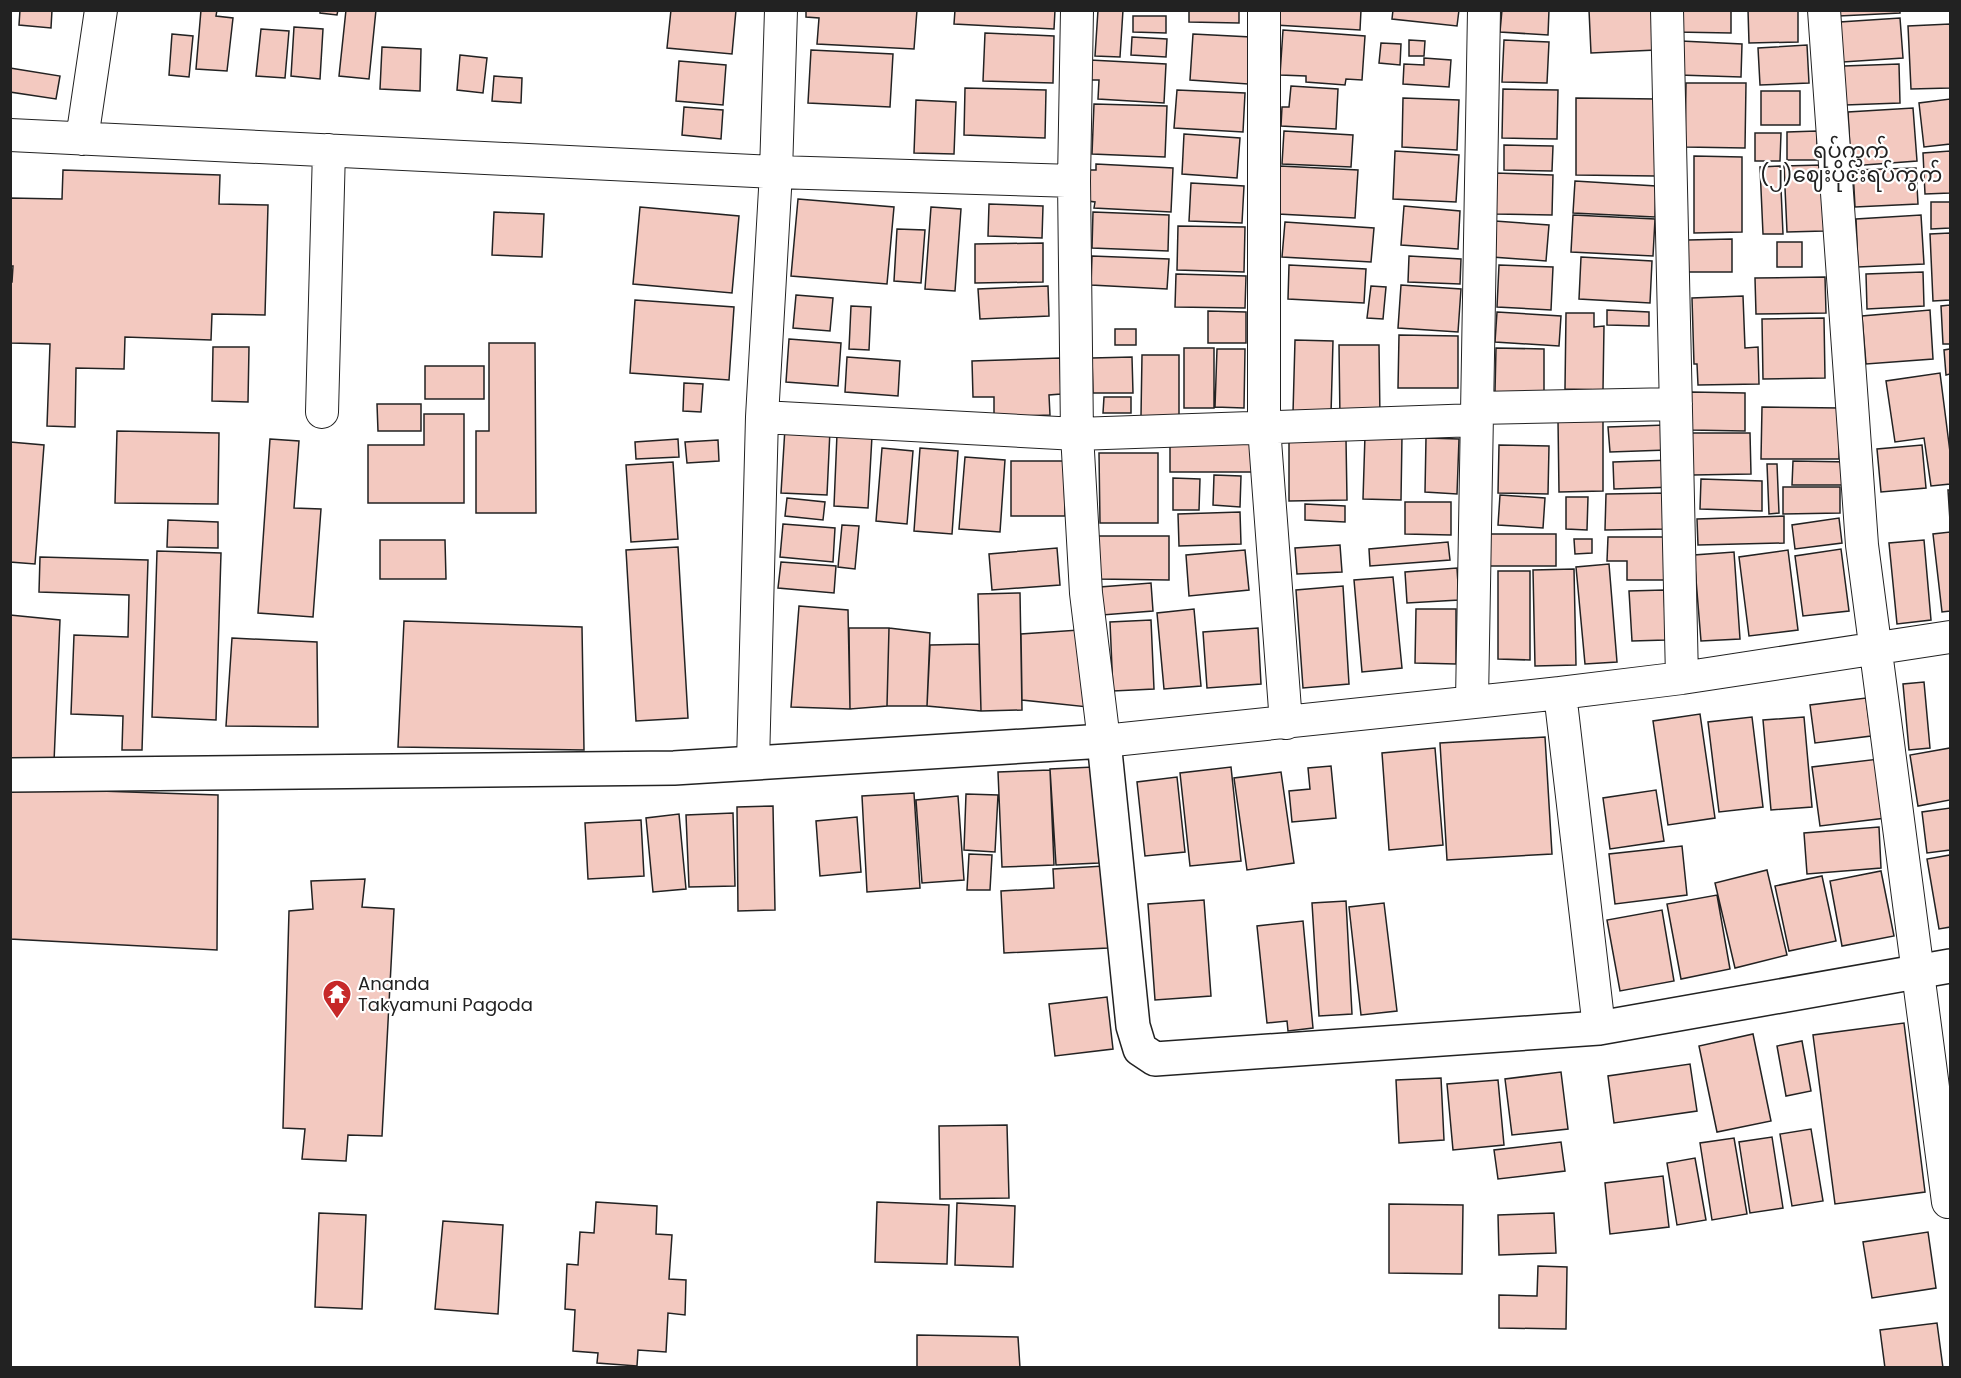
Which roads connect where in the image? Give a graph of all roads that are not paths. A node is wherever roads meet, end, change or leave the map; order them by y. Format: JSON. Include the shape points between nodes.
{"nodes":[{"id":1,"x":101,"y":10,"type":"edge"},
{"id":2,"x":781,"y":10,"type":"edge"},
{"id":3,"x":1077,"y":10,"type":"edge"},
{"id":4,"x":1264,"y":10,"type":"edge"},
{"id":5,"x":1484,"y":10,"type":"edge"},
{"id":6,"x":1668,"y":10,"type":"edge"},
{"id":7,"x":1824,"y":10,"type":"edge"},
{"id":8,"x":10,"y":135,"type":"edge"},
{"id":9,"x":82,"y":139,"type":"junction"},
{"id":10,"x":328,"y":150,"type":"junction"},
{"id":11,"x":776,"y":172,"type":"junction"},
{"id":12,"x":1074,"y":181,"type":"junction"},
{"id":13,"x":1676,"y":405,"type":"junction"},
{"id":14,"x":322,"y":412,"type":"dead end"},
{"id":15,"x":1477,"y":414,"type":"junction"},
{"id":16,"x":762,"y":417,"type":"junction"},
{"id":17,"x":1264,"y":427,"type":"junction"},
{"id":18,"x":1077,"y":434,"type":"junction"},
{"id":19,"x":1950,"y":638,"type":"edge"},
{"id":20,"x":1875,"y":649,"type":"junction"},
{"id":21,"x":1682,"y":678,"type":"junction"},
{"id":22,"x":1560,"y":693,"type":"junction"},
{"id":23,"x":1472,"y":701,"type":"junction"},
{"id":24,"x":1286,"y":723,"type":"junction"},
{"id":25,"x":1104,"y":741,"type":"junction"},
{"id":26,"x":753,"y":763,"type":"junction"},
{"id":27,"x":10,"y":775,"type":"edge"},
{"id":28,"x":1935,"y":969,"type":"edge"},
{"id":29,"x":1599,"y":1028,"type":"junction"},
{"id":30,"x":1948,"y":1202,"type":"dead end"}],
"edges":[{"from":1,"to":9,"type":"street"},
{"from":2,"to":11,"type":"street"},
{"from":3,"to":12,"type":"street"},
{"from":4,"to":17,"type":"street"},
{"from":5,"to":15,"type":"street"},
{"from":6,"to":13,"type":"street"},
{"from":7,"to":20,"type":"street","via":[[1862,545]]},
{"from":8,"to":9,"type":"street"},
{"from":9,"to":10,"type":"street"},
{"from":10,"to":11,"type":"street"},
{"from":10,"to":14,"type":"street"},
{"from":11,"to":12,"type":"street"},
{"from":11,"to":16,"type":"street"},
{"from":12,"to":18,"type":"street"},
{"from":13,"to":15,"type":"street"},
{"from":13,"to":21,"type":"street"},
{"from":15,"to":17,"type":"street"},
{"from":15,"to":23,"type":"street"},
{"from":16,"to":18,"type":"street"},
{"from":16,"to":26,"type":"street"},
{"from":17,"to":18,"type":"street"},
{"from":17,"to":24,"type":"street"},
{"from":18,"to":25,"type":"street","via":[[1086,593]]},
{"from":19,"to":20,"type":"street"},
{"from":20,"to":21,"type":"street"},
{"from":20,"to":28,"type":"street"},
{"from":21,"to":22,"type":"street"},
{"from":22,"to":23,"type":"street"},
{"from":22,"to":29,"type":"street"},
{"from":23,"to":24,"type":"street"},
{"from":24,"to":25,"type":"street"},
{"from":25,"to":26,"type":"main road"},
{"from":25,"to":29,"type":"main road","via":[[1133,1026],[1140,1049],[1155,1059]]},
{"from":26,"to":27,"type":"main road","via":[[674,768]]},
{"from":28,"to":29,"type":"main road"},
{"from":28,"to":30,"type":"street"}]}
